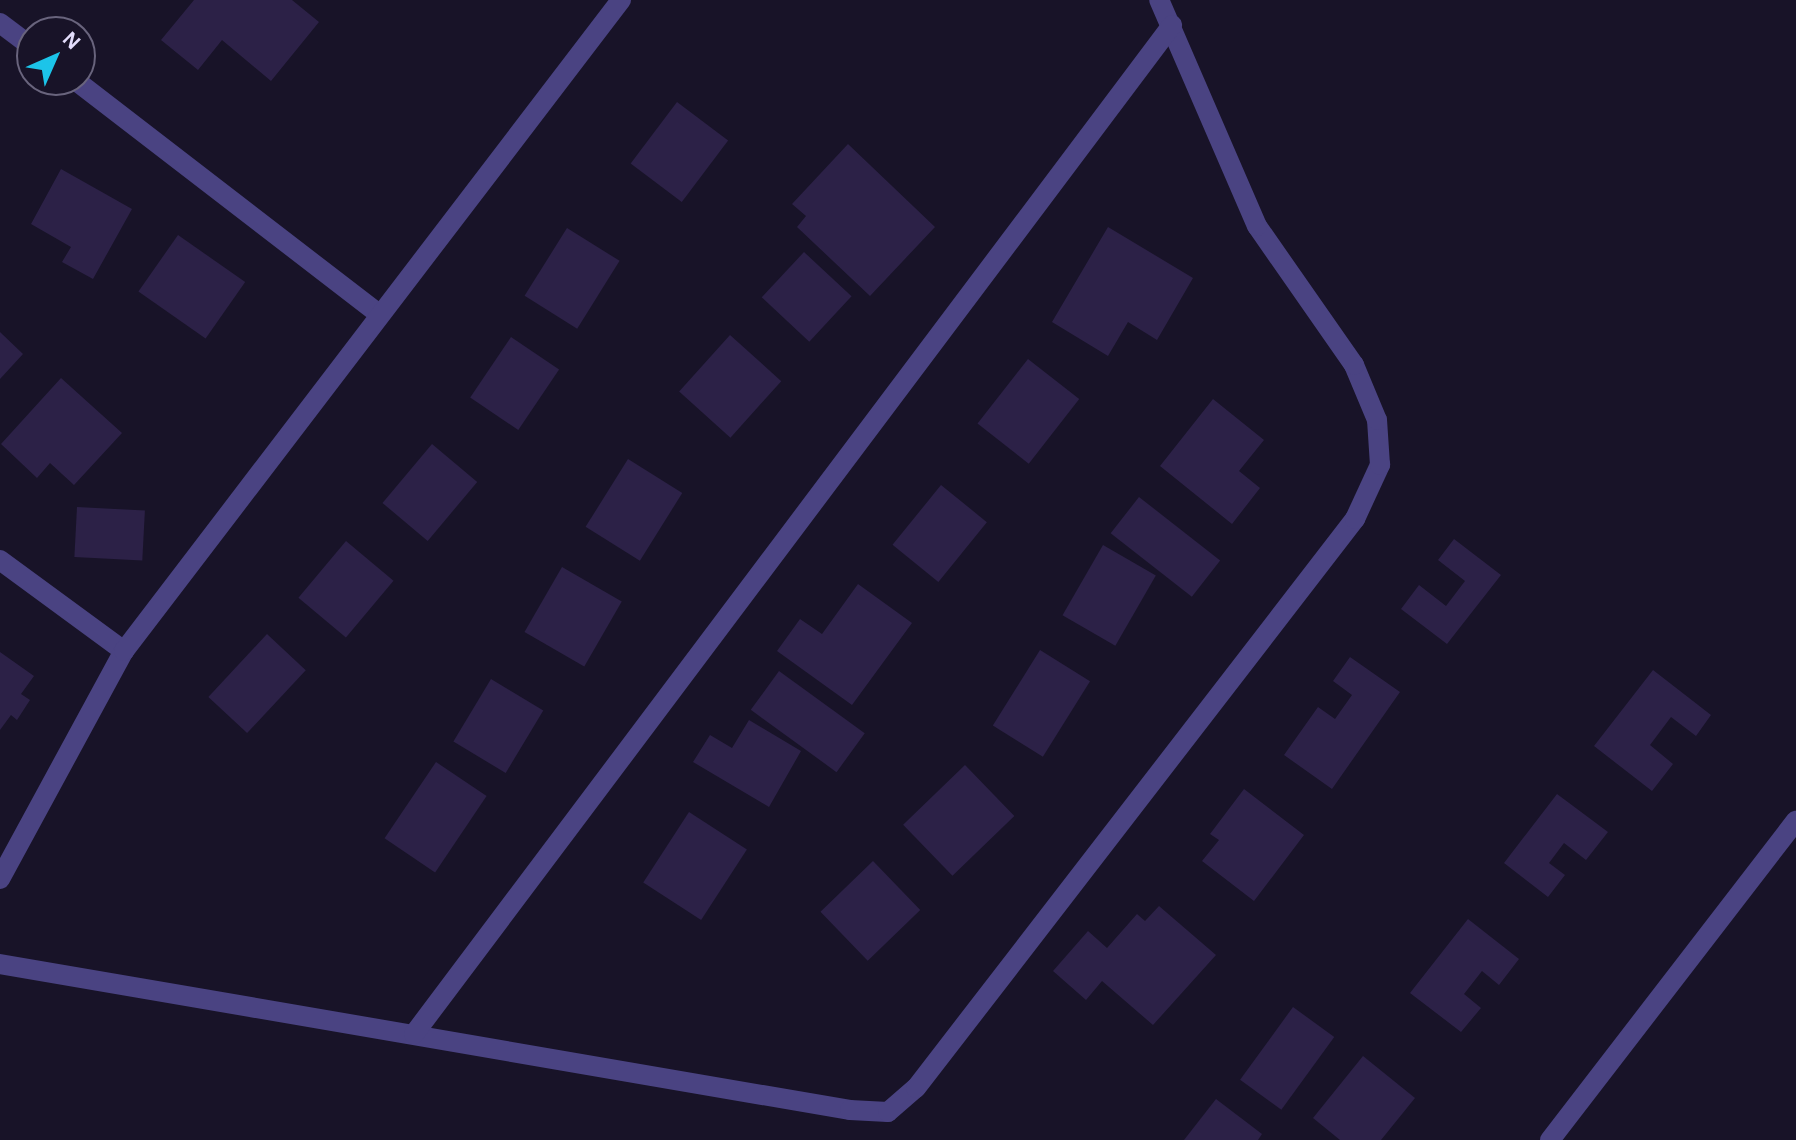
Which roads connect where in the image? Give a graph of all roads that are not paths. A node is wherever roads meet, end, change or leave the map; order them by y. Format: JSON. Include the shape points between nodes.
{"nodes":[{"id":1,"x":621,"y":0,"type":"edge"},
{"id":2,"x":1159,"y":0,"type":"edge"},
{"id":3,"x":1172,"y":25,"type":"junction"},
{"id":4,"x":96,"y":96,"type":"edge"},
{"id":5,"x":379,"y":314,"type":"junction"},
{"id":6,"x":0,"y":560,"type":"edge"},
{"id":7,"x":124,"y":651,"type":"junction"},
{"id":8,"x":1796,"y":821,"type":"edge"},
{"id":9,"x":0,"y":879,"type":"edge"},
{"id":10,"x":0,"y":964,"type":"edge"},
{"id":11,"x":414,"y":1034,"type":"junction"},
{"id":12,"x":1550,"y":1140,"type":"edge"}],
"edges":[{"from":1,"to":5,"type":"street"},
{"from":2,"to":3,"type":"street"},
{"from":3,"to":11,"type":"street"},
{"from":3,"to":11,"type":"street","via":[[1257,226],[1354,365],[1377,420],[1380,465],[1355,519],[916,1088],[888,1112],[850,1110]]},
{"from":4,"to":5,"type":"street"},
{"from":5,"to":7,"type":"street"},
{"from":6,"to":7,"type":"street"},
{"from":7,"to":9,"type":"street"},
{"from":8,"to":12,"type":"street"},
{"from":10,"to":11,"type":"street"}]}
